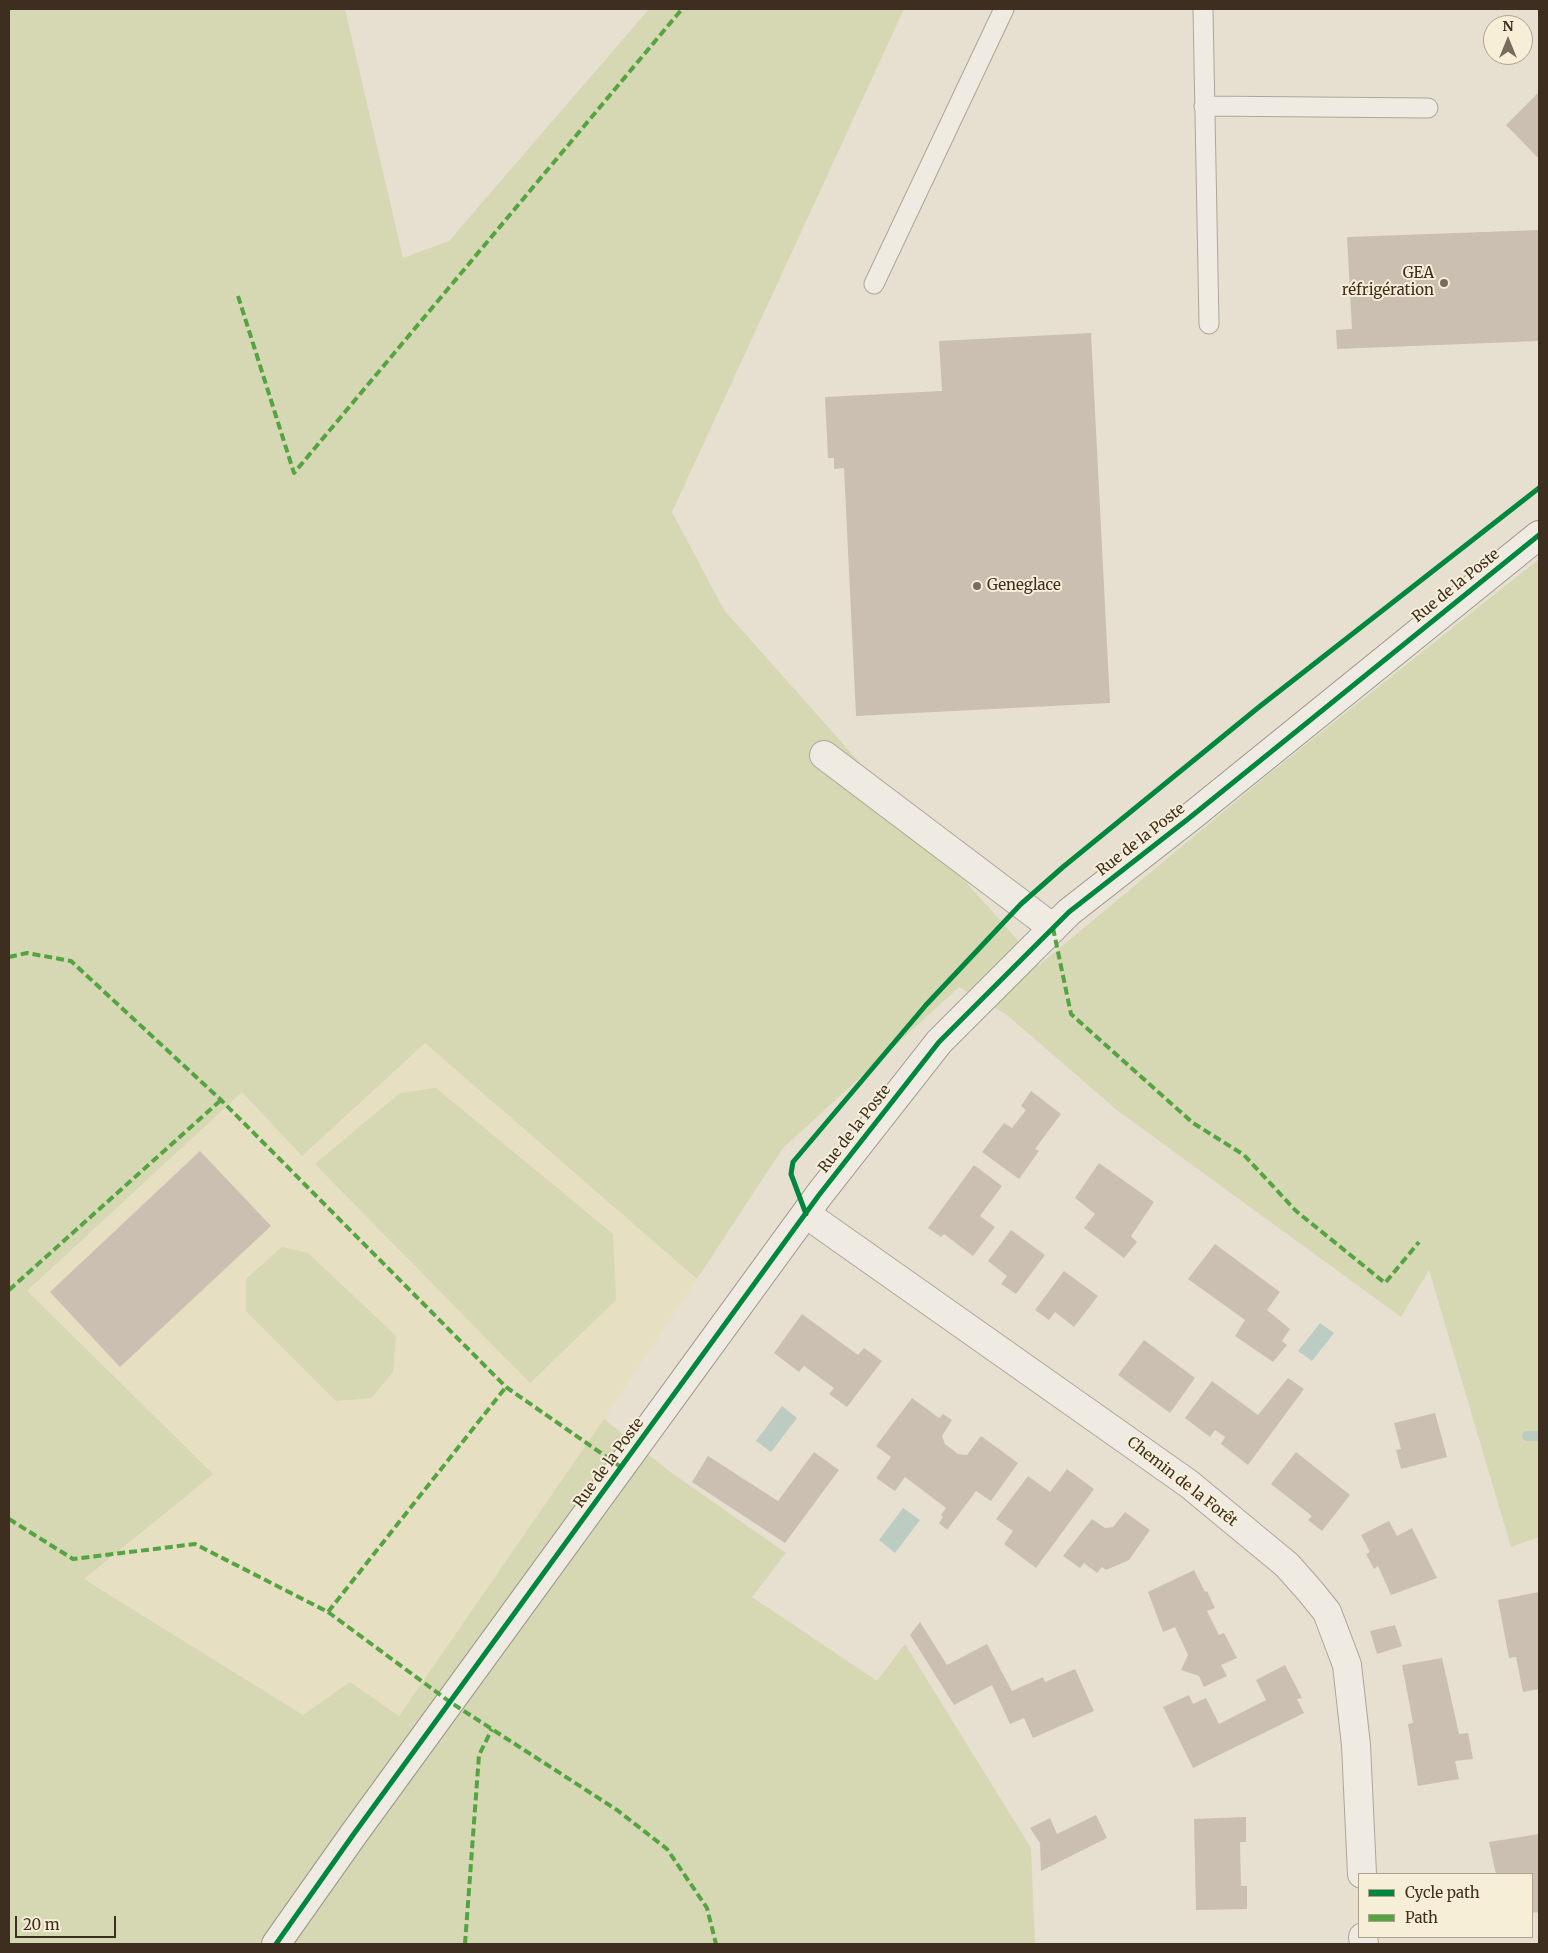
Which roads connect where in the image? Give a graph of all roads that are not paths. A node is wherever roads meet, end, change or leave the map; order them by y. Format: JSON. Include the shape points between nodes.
{"nodes":[{"id":1,"x":1004,"y":9,"type":"edge"},
{"id":2,"x":1203,"y":9,"type":"edge"},
{"id":3,"x":1204,"y":106,"type":"junction"},
{"id":4,"x":1428,"y":108,"type":"dead end"},
{"id":5,"x":874,"y":284,"type":"dead end"},
{"id":6,"x":1208,"y":324,"type":"dead end"},
{"id":7,"x":1539,"y":535,"type":"edge"},
{"id":8,"x":824,"y":755,"type":"dead end"},
{"id":9,"x":1053,"y":928,"type":"junction"},
{"id":10,"x":806,"y":1214,"type":"junction"},
{"id":11,"x":1362,"y":1873,"type":"edge"},
{"id":12,"x":276,"y":1944,"type":"edge"}],
"edges":[{"from":1,"to":5,"type":"lane"},
{"from":2,"to":3,"type":"lane"},
{"from":3,"to":4,"type":"lane"},
{"from":3,"to":6,"type":"lane"},
{"from":7,"to":9,"type":"street","name":"Rue de la Poste","via":[[1068,912]]},
{"from":8,"to":9,"type":"street"},
{"from":9,"to":10,"type":"street","name":"Rue de la Poste","via":[[938,1042]]},
{"from":10,"to":11,"type":"street","name":"Chemin de la Forêt","via":[[1189,1484],[1287,1565],[1310,1591],[1327,1612],[1347,1665],[1356,1745]]},
{"from":10,"to":12,"type":"street","name":"Rue de la Poste"}]}
